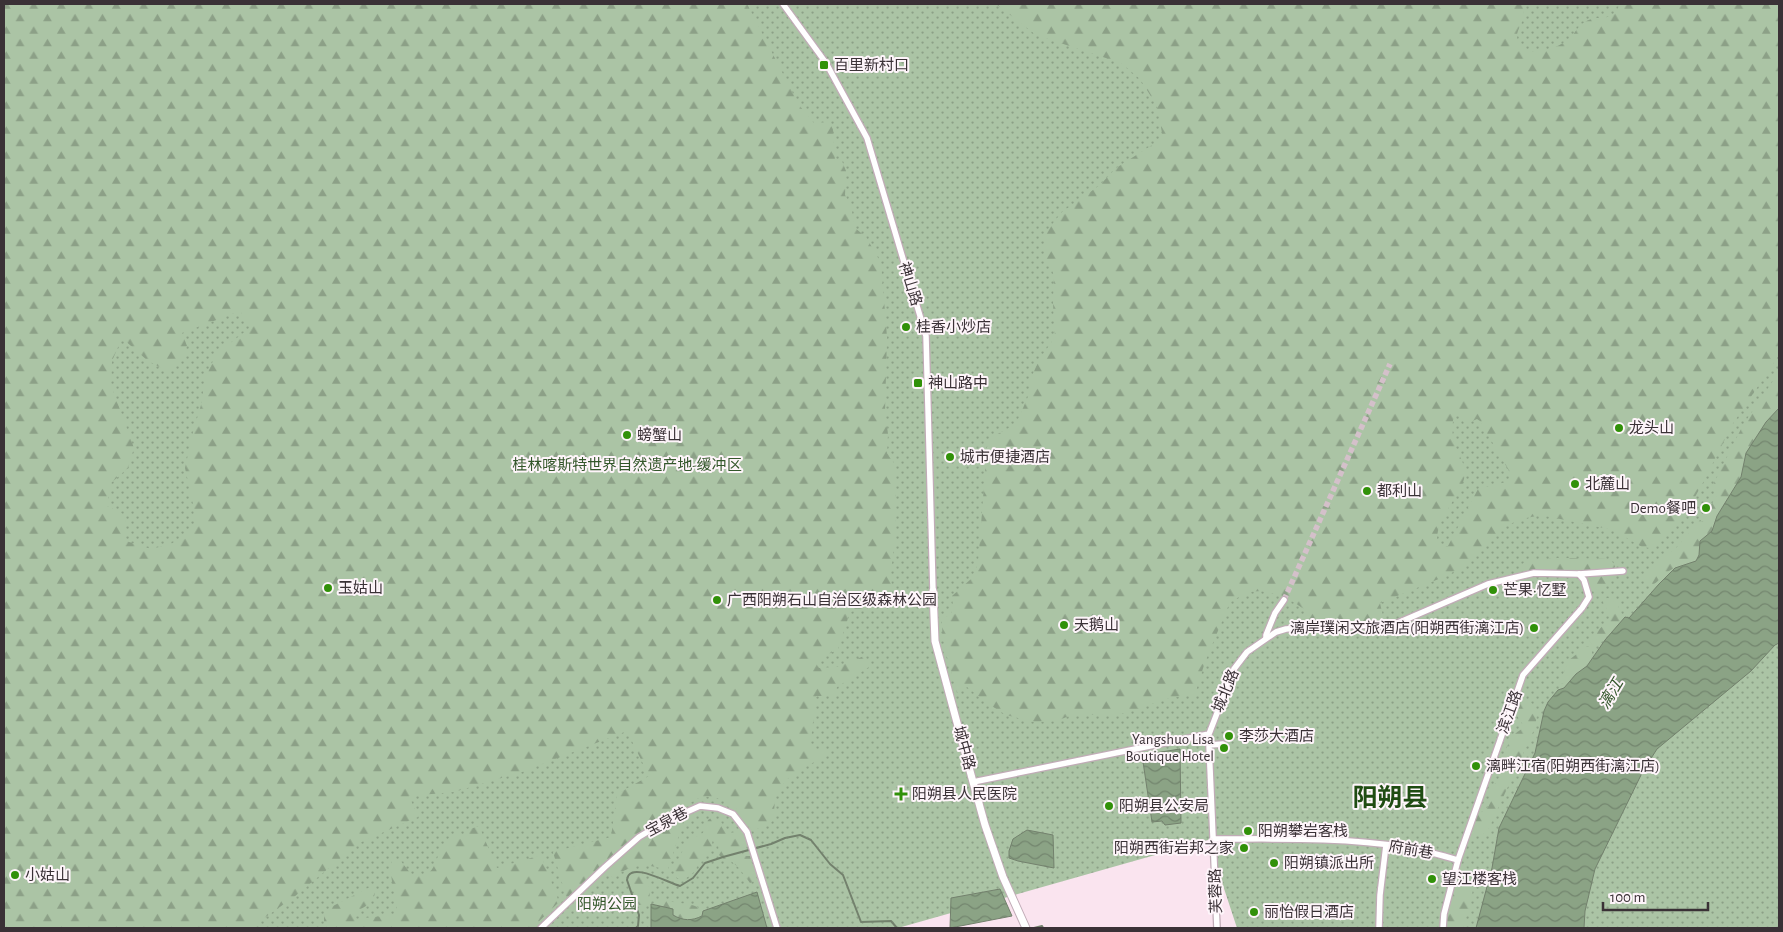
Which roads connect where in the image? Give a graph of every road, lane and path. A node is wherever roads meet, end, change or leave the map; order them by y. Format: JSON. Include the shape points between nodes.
{"nodes":[{"id":1,"x":783,"y":4,"type":"edge"},
{"id":2,"x":1623,"y":571,"type":"dead end"},
{"id":3,"x":1579,"y":574,"type":"junction"},
{"id":4,"x":933,"y":592,"type":"joint"},
{"id":5,"x":1284,"y":600,"type":"tunnel mouth"},
{"id":6,"x":1266,"y":638,"type":"junction"},
{"id":7,"x":1208,"y":734,"type":"junction"},
{"id":8,"x":1209,"y":744,"type":"junction"},
{"id":9,"x":1222,"y":744,"type":"dead end"},
{"id":10,"x":973,"y":782,"type":"junction"},
{"id":11,"x":1214,"y":839,"type":"junction"},
{"id":12,"x":1386,"y":845,"type":"junction"},
{"id":13,"x":1458,"y":860,"type":"junction"},
{"id":14,"x":541,"y":928,"type":"edge"},
{"id":15,"x":777,"y":928,"type":"edge"},
{"id":16,"x":1026,"y":928,"type":"edge"},
{"id":17,"x":1217,"y":928,"type":"edge"},
{"id":18,"x":1379,"y":928,"type":"edge"},
{"id":19,"x":1443,"y":928,"type":"edge"}],
"edges":[{"from":1,"to":4,"type":"street","name":"神山路","via":[[826,63],[867,138],[926,336]]},
{"from":2,"to":3,"type":"street","name":"城北路"},
{"from":3,"to":6,"type":"street","name":"城北路","via":[[1534,573],[1488,584],[1393,625],[1286,629]]},
{"from":3,"to":13,"type":"street","name":"滨江路","via":[[1589,597],[1523,675]]},
{"from":4,"to":10,"type":"street","name":"城中路","via":[[935,641]]},
{"from":5,"to":6,"type":"street","via":[[1275,613]]},
{"from":6,"to":7,"type":"street","name":"城北路","via":[[1247,652],[1234,669]]},
{"from":7,"to":8,"type":"street","name":"芙蓉路"},
{"from":7,"to":10,"type":"street"},
{"from":8,"to":9,"type":"street"},
{"from":8,"to":11,"type":"street","name":"芙蓉路"},
{"from":8,"to":17,"type":"street"},
{"from":10,"to":16,"type":"street","name":"城中路","via":[[1003,877]]},
{"from":11,"to":12,"type":"street","name":"府前巷"},
{"from":11,"to":17,"type":"street","name":"芙蓉路"},
{"from":12,"to":13,"type":"street","name":"府前巷"},
{"from":12,"to":18,"type":"street"},
{"from":13,"to":19,"type":"street","name":"滨江路"},
{"from":14,"to":15,"type":"street","name":"宝泉巷","via":[[639,837],[700,806],[733,814],[747,832]]}]}
